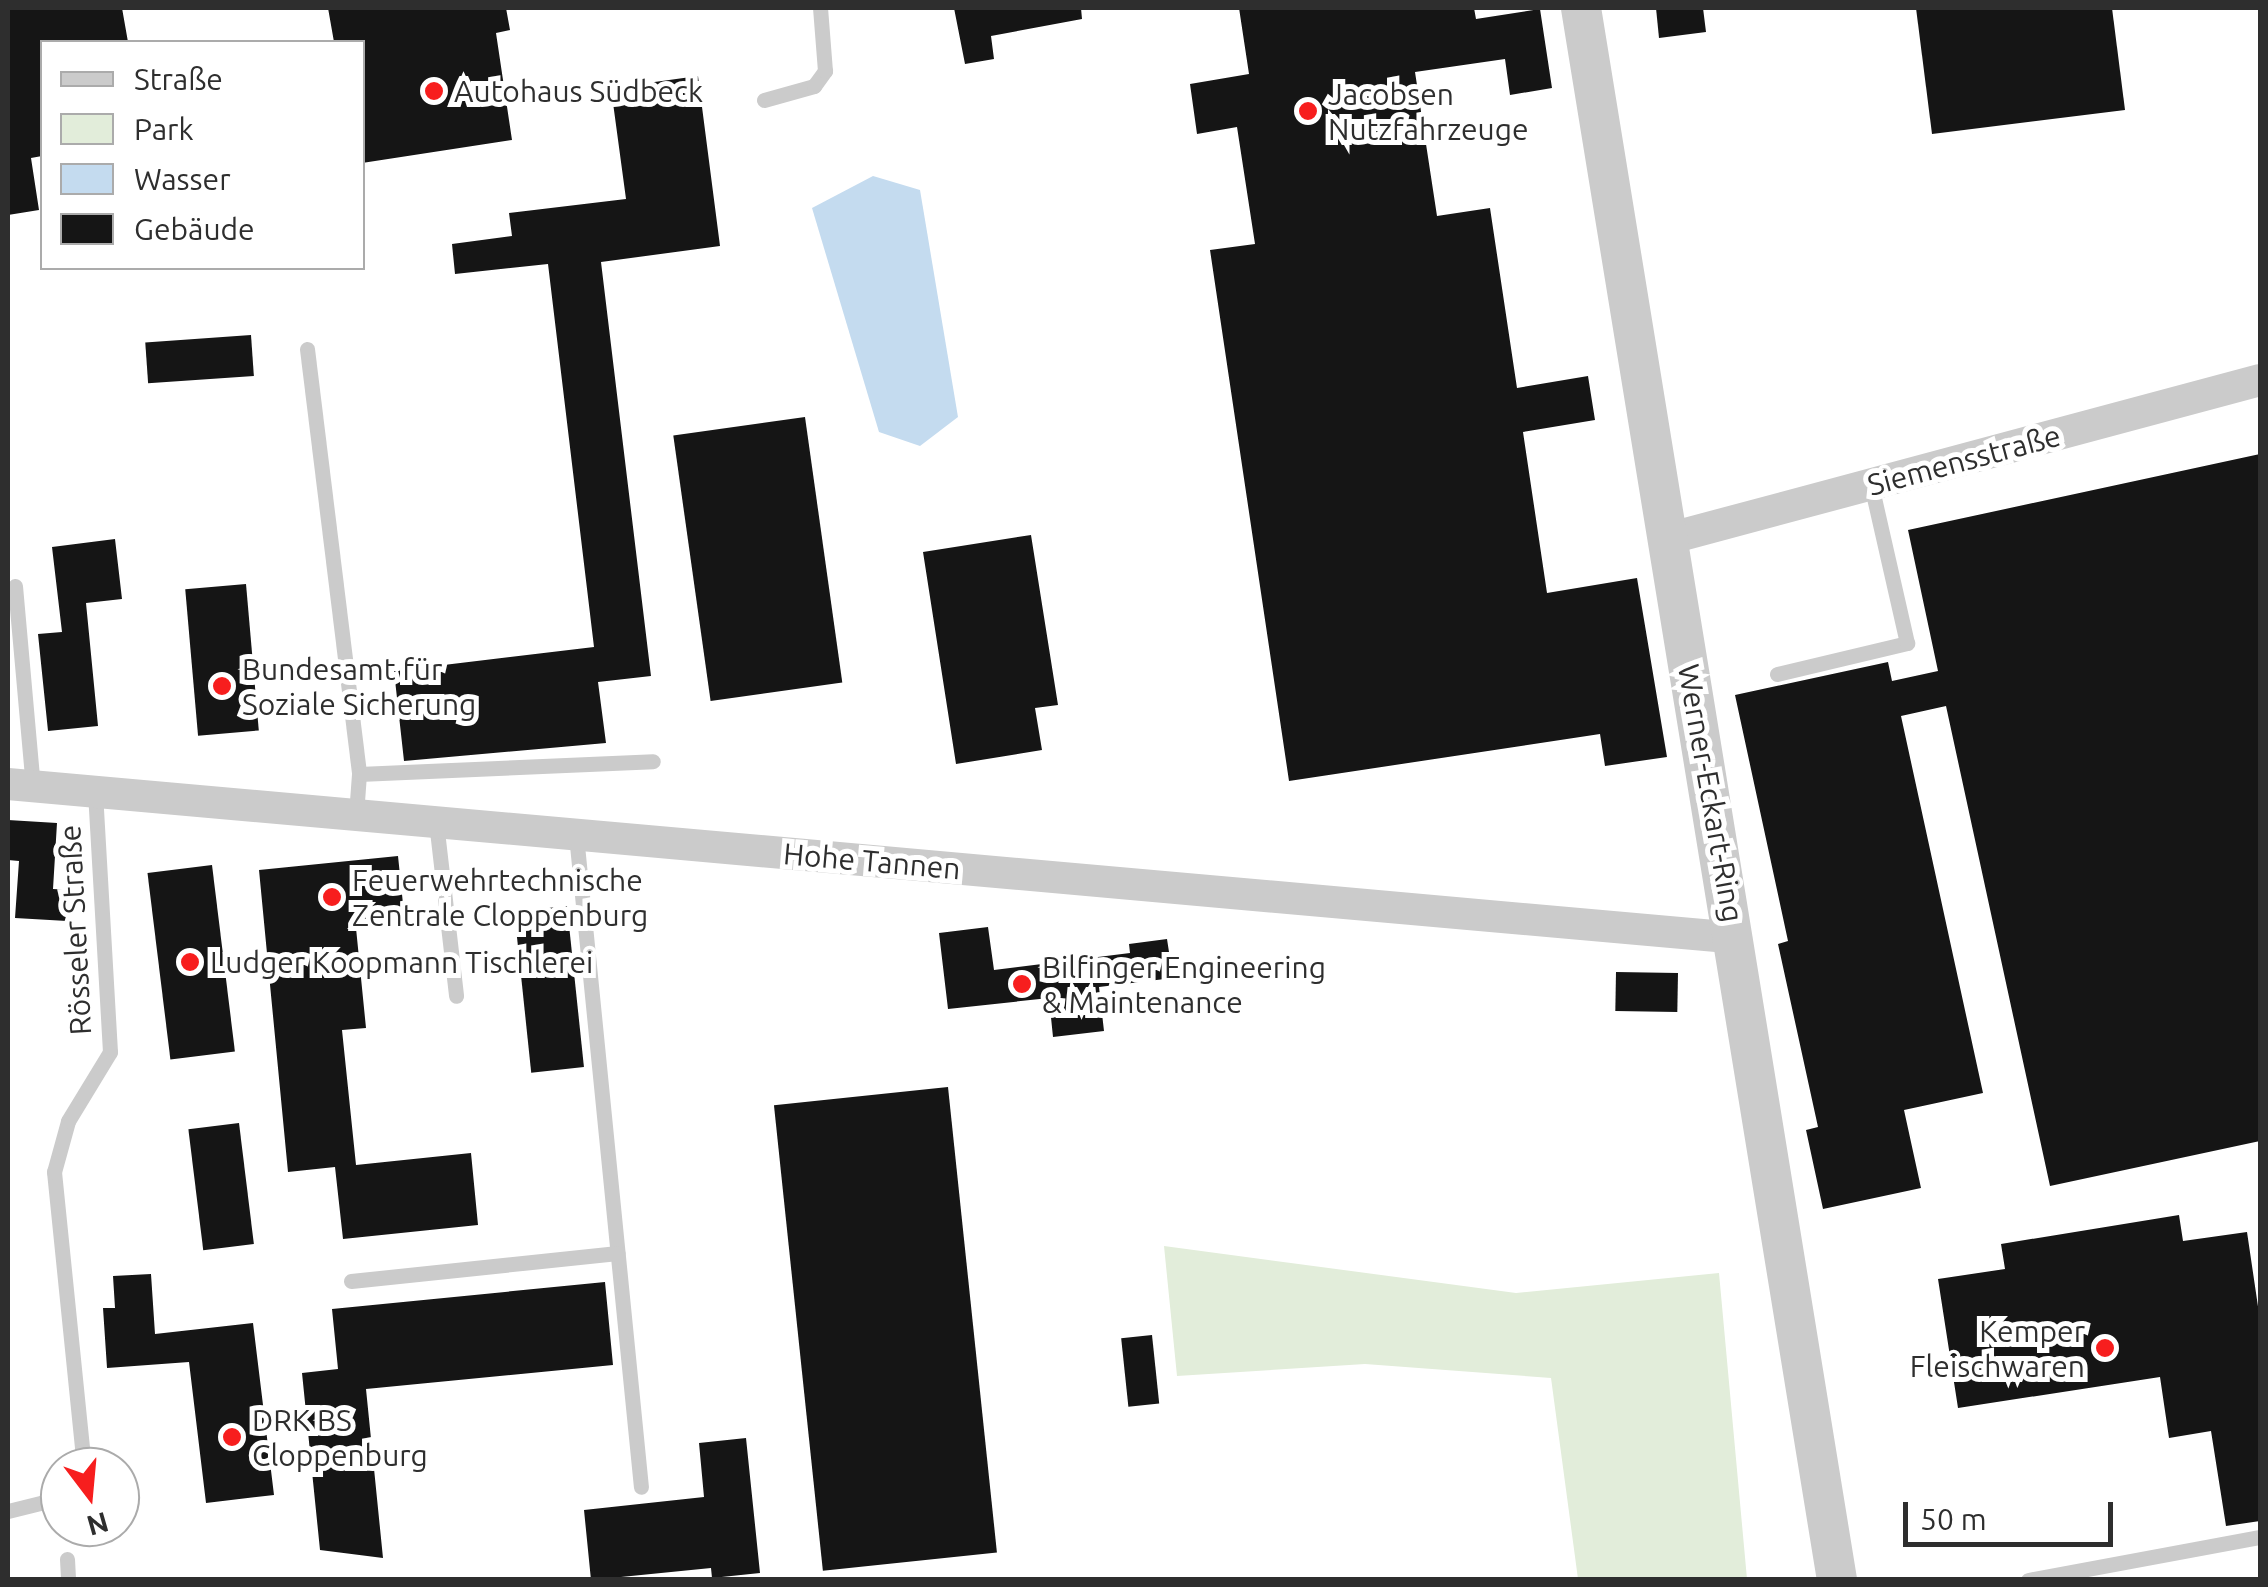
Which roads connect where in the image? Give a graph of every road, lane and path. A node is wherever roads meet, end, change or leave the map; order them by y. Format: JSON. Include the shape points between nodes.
{"nodes":[{"id":1,"x":820,"y":8,"type":"edge"},
{"id":2,"x":1581,"y":8,"type":"edge"},
{"id":3,"x":764,"y":100,"type":"dead end"},
{"id":4,"x":306,"y":350,"type":"dead end"},
{"id":5,"x":2260,"y":380,"type":"edge"},
{"id":6,"x":1872,"y":486,"type":"junction"},
{"id":7,"x":1667,"y":539,"type":"junction"},
{"id":8,"x":15,"y":586,"type":"dead end"},
{"id":9,"x":1777,"y":674,"type":"dead end"},
{"id":10,"x":653,"y":761,"type":"dead end"},
{"id":11,"x":359,"y":774,"type":"junction"},
{"id":12,"x":20,"y":785,"type":"edge"},
{"id":13,"x":95,"y":792,"type":"junction"},
{"id":14,"x":356,"y":815,"type":"junction"},
{"id":15,"x":436,"y":822,"type":"junction"},
{"id":16,"x":576,"y":834,"type":"junction"},
{"id":17,"x":1736,"y":938,"type":"junction"},
{"id":18,"x":456,"y":996,"type":"dead end"},
{"id":19,"x":618,"y":1253,"type":"junction"},
{"id":20,"x":351,"y":1282,"type":"dead end"},
{"id":21,"x":82,"y":1447,"type":"edge"},
{"id":22,"x":642,"y":1487,"type":"dead end"},
{"id":23,"x":40,"y":1503,"type":"edge"},
{"id":24,"x":8,"y":1511,"type":"edge"},
{"id":25,"x":2260,"y":1537,"type":"edge"},
{"id":26,"x":67,"y":1559,"type":"dead end"},
{"id":27,"x":68,"y":1580,"type":"edge"},
{"id":28,"x":1837,"y":1580,"type":"edge"},
{"id":29,"x":2028,"y":1580,"type":"edge"}],
"edges":[{"from":1,"to":3,"type":"lane","via":[[826,70],[814,86]]},
{"from":2,"to":7,"type":"street","name":"Werner-Eckart-Ring"},
{"from":4,"to":11,"type":"lane"},
{"from":5,"to":6,"type":"street","name":"Siemensstraße"},
{"from":6,"to":7,"type":"street","name":"Siemensstraße"},
{"from":6,"to":9,"type":"lane","via":[[1907,644]]},
{"from":7,"to":17,"type":"street","name":"Werner-Eckart-Ring"},
{"from":8,"to":12,"type":"lane"},
{"from":10,"to":11,"type":"lane"},
{"from":11,"to":14,"type":"lane"},
{"from":12,"to":13,"type":"street","name":"Hohe Tannen"},
{"from":13,"to":14,"type":"street","name":"Hohe Tannen"},
{"from":13,"to":21,"type":"lane","name":"Rösseler Straße","via":[[110,1052],[68,1121],[54,1172]]},
{"from":14,"to":15,"type":"street","name":"Hohe Tannen"},
{"from":15,"to":16,"type":"street","name":"Hohe Tannen"},
{"from":15,"to":18,"type":"lane"},
{"from":16,"to":17,"type":"street","name":"Hohe Tannen"},
{"from":16,"to":19,"type":"lane"},
{"from":17,"to":28,"type":"street","name":"Werner-Eckart-Ring"},
{"from":19,"to":20,"type":"lane"},
{"from":19,"to":22,"type":"lane"},
{"from":23,"to":24,"type":"lane"},
{"from":25,"to":29,"type":"lane"},
{"from":26,"to":27,"type":"lane"}]}
